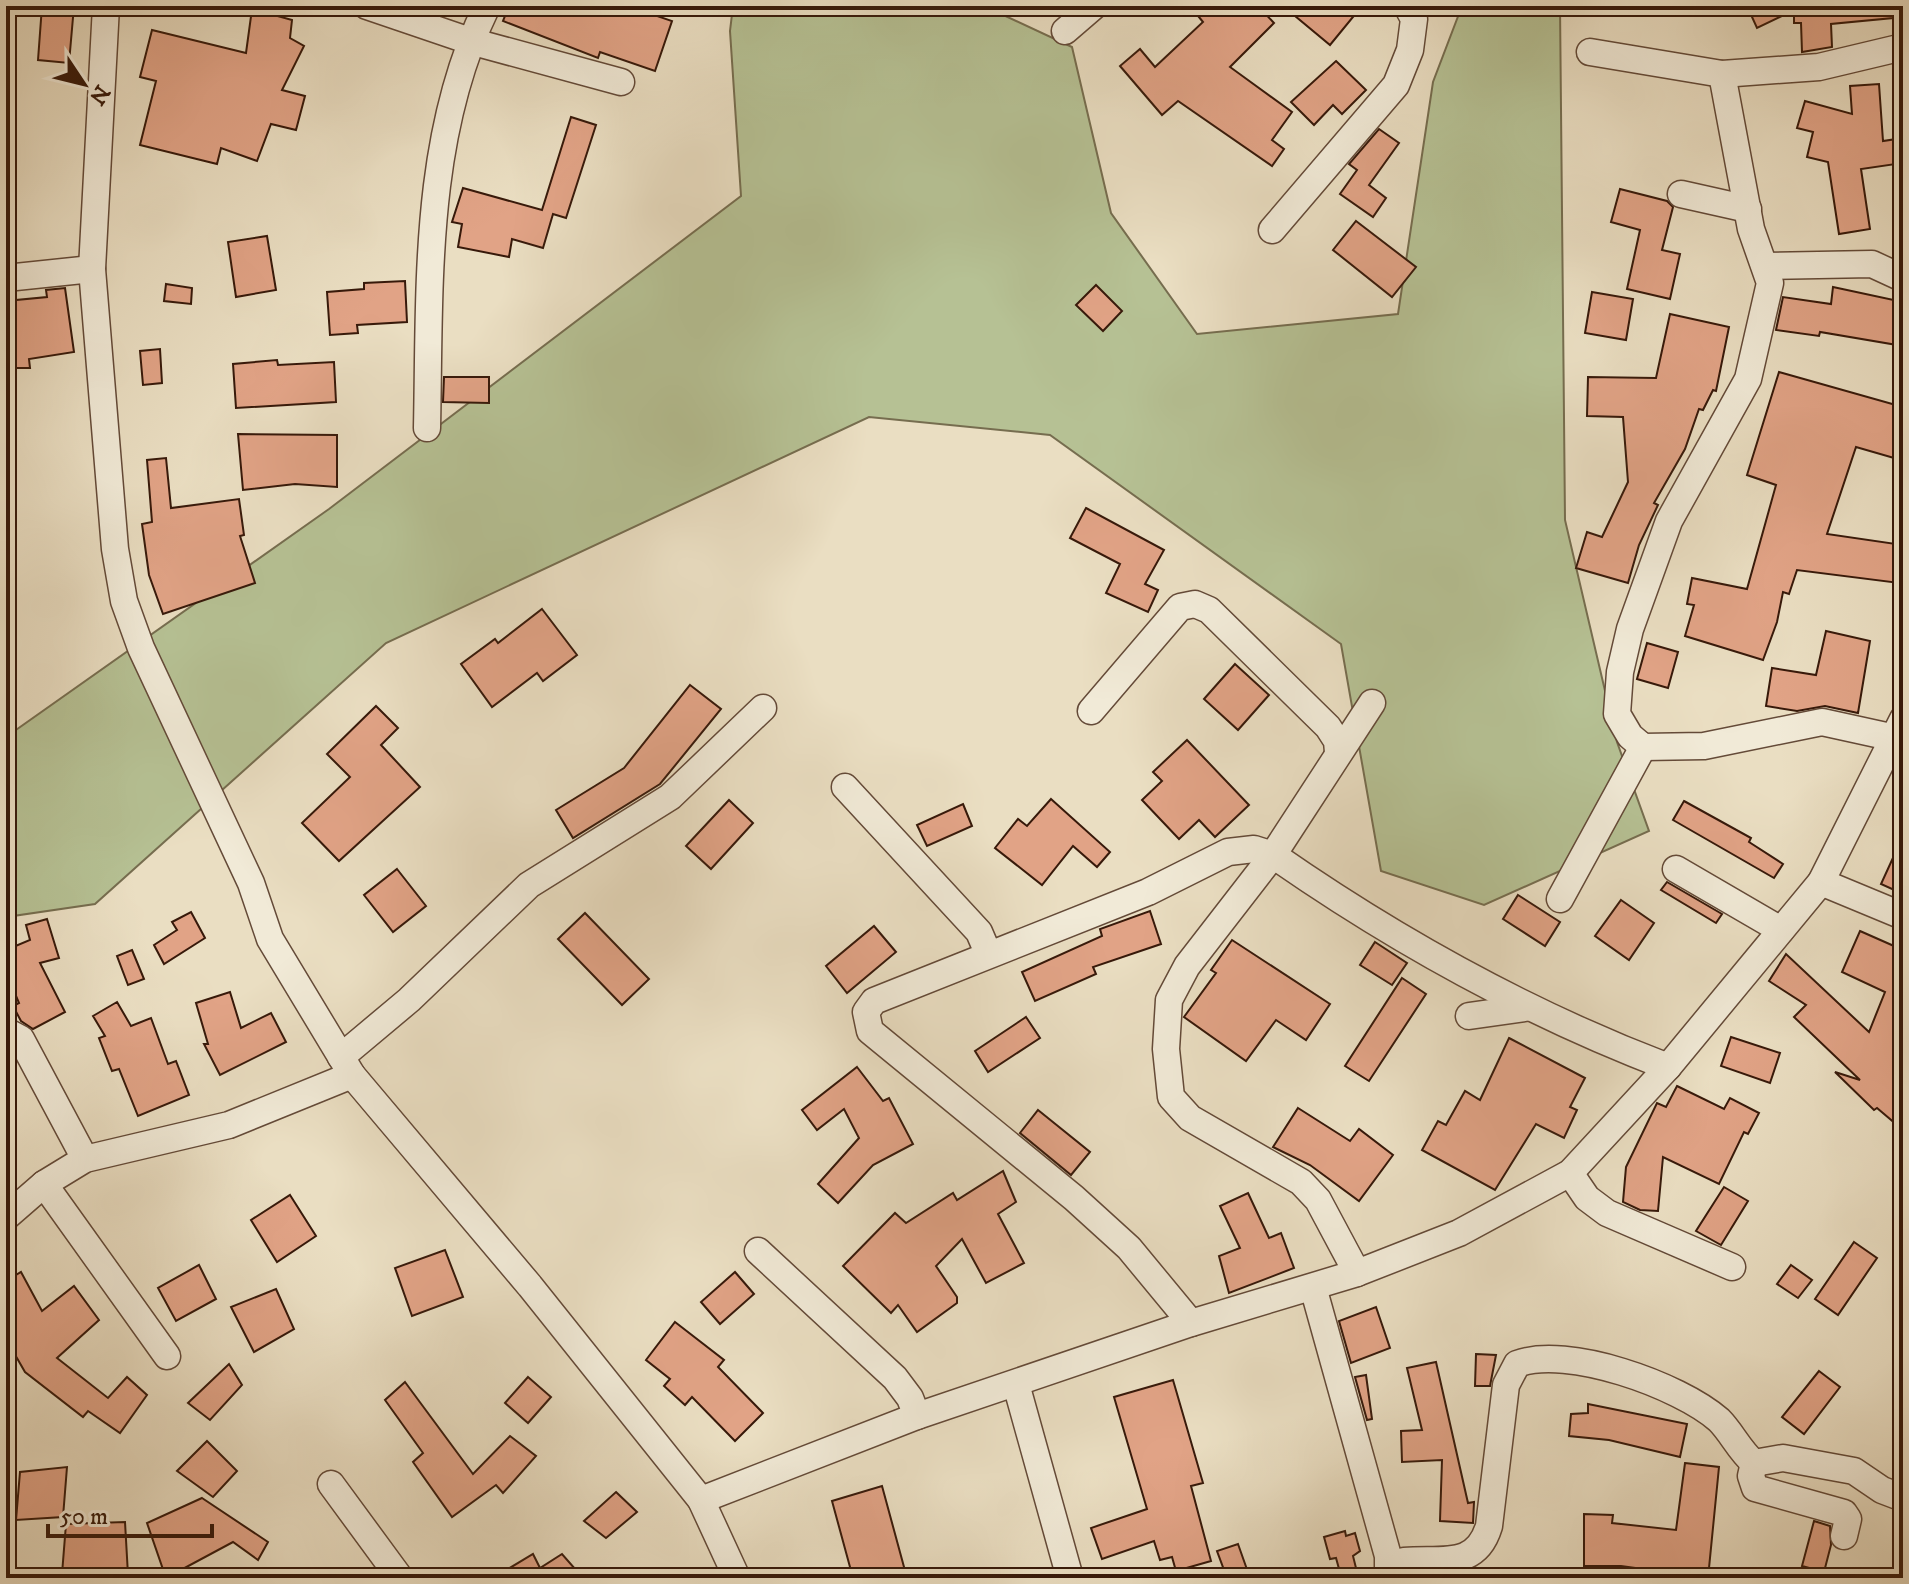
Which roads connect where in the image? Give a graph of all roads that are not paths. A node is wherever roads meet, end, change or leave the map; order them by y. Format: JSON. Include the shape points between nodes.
{"nodes":[{"id":1,"x":106,"y":6,"type":"edge"},
{"id":2,"x":367,"y":6,"type":"edge"},
{"id":3,"x":487,"y":6,"type":"edge"},
{"id":4,"x":1094,"y":6,"type":"edge"},
{"id":5,"x":1407,"y":6,"type":"edge"},
{"id":6,"x":1065,"y":31,"type":"dead end"},
{"id":7,"x":470,"y":41,"type":"junction"},
{"id":8,"x":1903,"y":47,"type":"edge"},
{"id":9,"x":1590,"y":52,"type":"dead end"},
{"id":10,"x":1722,"y":74,"type":"junction"},
{"id":11,"x":621,"y":82,"type":"dead end"},
{"id":12,"x":1681,"y":194,"type":"dead end"},
{"id":13,"x":1748,"y":209,"type":"junction"},
{"id":14,"x":1272,"y":230,"type":"dead end"},
{"id":15,"x":1765,"y":266,"type":"junction"},
{"id":16,"x":92,"y":269,"type":"junction"},
{"id":17,"x":1898,"y":276,"type":"dead end"},
{"id":18,"x":6,"y":278,"type":"edge"},
{"id":19,"x":427,"y":428,"type":"dead end"},
{"id":20,"x":1372,"y":703,"type":"dead end"},
{"id":21,"x":763,"y":708,"type":"dead end"},
{"id":22,"x":1091,"y":711,"type":"dead end"},
{"id":23,"x":1899,"y":728,"type":"edge"},
{"id":24,"x":1643,"y":747,"type":"junction"},
{"id":25,"x":1338,"y":752,"type":"junction"},
{"id":26,"x":845,"y":787,"type":"dead end"},
{"id":27,"x":1273,"y":855,"type":"junction"},
{"id":28,"x":1676,"y":869,"type":"dead end"},
{"id":29,"x":1821,"y":882,"type":"junction"},
{"id":30,"x":1560,"y":899,"type":"dead end"},
{"id":31,"x":1903,"y":916,"type":"edge"},
{"id":32,"x":1781,"y":930,"type":"junction"},
{"id":33,"x":988,"y":953,"type":"junction"},
{"id":34,"x":1525,"y":1008,"type":"junction"},
{"id":35,"x":1469,"y":1016,"type":"dead end"},
{"id":36,"x":6,"y":1031,"type":"edge"},
{"id":37,"x":347,"y":1066,"type":"junction"},
{"id":38,"x":1668,"y":1067,"type":"junction"},
{"id":39,"x":85,"y":1159,"type":"junction"},
{"id":40,"x":1570,"y":1173,"type":"junction"},
{"id":41,"x":44,"y":1184,"type":"junction"},
{"id":42,"x":6,"y":1217,"type":"edge"},
{"id":43,"x":758,"y":1251,"type":"dead end"},
{"id":44,"x":1732,"y":1267,"type":"dead end"},
{"id":45,"x":1357,"y":1273,"type":"junction"},
{"id":46,"x":1313,"y":1287,"type":"junction"},
{"id":47,"x":1191,"y":1323,"type":"junction"},
{"id":48,"x":167,"y":1356,"type":"dead end"},
{"id":49,"x":1016,"y":1384,"type":"junction"},
{"id":50,"x":917,"y":1416,"type":"junction"},
{"id":51,"x":1754,"y":1463,"type":"junction"},
{"id":52,"x":331,"y":1484,"type":"dead end"},
{"id":53,"x":1903,"y":1498,"type":"edge"},
{"id":54,"x":701,"y":1500,"type":"junction"},
{"id":55,"x":1844,"y":1536,"type":"dead end"},
{"id":56,"x":1393,"y":1565,"type":"edge"},
{"id":57,"x":400,"y":1578,"type":"edge"},
{"id":58,"x":737,"y":1578,"type":"edge"},
{"id":59,"x":1070,"y":1578,"type":"edge"},
{"id":60,"x":1438,"y":1578,"type":"edge"}],
"edges":[{"from":1,"to":16,"type":"street"},
{"from":2,"to":7,"type":"street"},
{"from":3,"to":7,"type":"street"},
{"from":4,"to":6,"type":"street"},
{"from":5,"to":14,"type":"street","via":[[1414,19],[1412,34],[1396,85]]},
{"from":7,"to":11,"type":"street"},
{"from":7,"to":19,"type":"street","via":[[445,132],[430,237]]},
{"from":8,"to":10,"type":"street","via":[[1819,67]]},
{"from":9,"to":10,"type":"street"},
{"from":10,"to":13,"type":"street"},
{"from":12,"to":13,"type":"street"},
{"from":13,"to":15,"type":"street"},
{"from":15,"to":17,"type":"street","via":[[1872,264]]},
{"from":15,"to":24,"type":"street","via":[[1770,283],[1748,379],[1669,521],[1630,629],[1617,714]]},
{"from":16,"to":18,"type":"street"},
{"from":16,"to":37,"type":"street","via":[[124,601],[251,883],[270,939]]},
{"from":20,"to":25,"type":"street"},
{"from":21,"to":37,"type":"street","via":[[670,797],[529,885]]},
{"from":22,"to":25,"type":"street","via":[[1180,607],[1195,604],[1209,610],[1328,727]]},
{"from":23,"to":24,"type":"street","via":[[1822,722],[1704,746]]},
{"from":23,"to":29,"type":"street"},
{"from":24,"to":30,"type":"street"},
{"from":25,"to":27,"type":"street"},
{"from":26,"to":33,"type":"street","via":[[979,932]]},
{"from":27,"to":33,"type":"street","via":[[1254,849],[1228,852],[1148,892]]},
{"from":27,"to":34,"type":"street","via":[[1389,934]]},
{"from":27,"to":45,"type":"street","via":[[1221,918],[1169,1000],[1166,1049],[1171,1097],[1190,1118],[1301,1182],[1318,1200]]},
{"from":28,"to":32,"type":"street"},
{"from":29,"to":31,"type":"street"},
{"from":29,"to":32,"type":"street"},
{"from":32,"to":38,"type":"street"},
{"from":33,"to":47,"type":"street","via":[[874,1001],[866,1012],[870,1031],[1129,1248]]},
{"from":34,"to":35,"type":"street"},
{"from":34,"to":38,"type":"street"},
{"from":36,"to":39,"type":"street","via":[[21,1039]]},
{"from":37,"to":39,"type":"street","via":[[229,1125]]},
{"from":37,"to":54,"type":"street"},
{"from":38,"to":40,"type":"street"},
{"from":39,"to":41,"type":"street"},
{"from":40,"to":44,"type":"street","via":[[1587,1198],[1607,1213]]},
{"from":40,"to":45,"type":"street","via":[[1459,1233]]},
{"from":41,"to":42,"type":"street"},
{"from":41,"to":48,"type":"street"},
{"from":43,"to":50,"type":"street","via":[[895,1378]]},
{"from":45,"to":46,"type":"street"},
{"from":46,"to":47,"type":"street"},
{"from":46,"to":56,"type":"street"},
{"from":47,"to":49,"type":"street"},
{"from":49,"to":50,"type":"street"},
{"from":49,"to":59,"type":"street"},
{"from":50,"to":54,"type":"street"},
{"from":51,"to":53,"type":"street","via":[[1783,1458],[1854,1471]]},
{"from":51,"to":55,"type":"street","via":[[1755,1488],[1844,1513]]},
{"from":51,"to":56,"type":"street","via":[[1719,1421],[1675,1395],[1593,1361],[1535,1357],[1517,1364],[1506,1385],[1483,1546],[1472,1556]]},
{"from":52,"to":57,"type":"street"},
{"from":54,"to":58,"type":"street"},
{"from":56,"to":60,"type":"street"}]}
